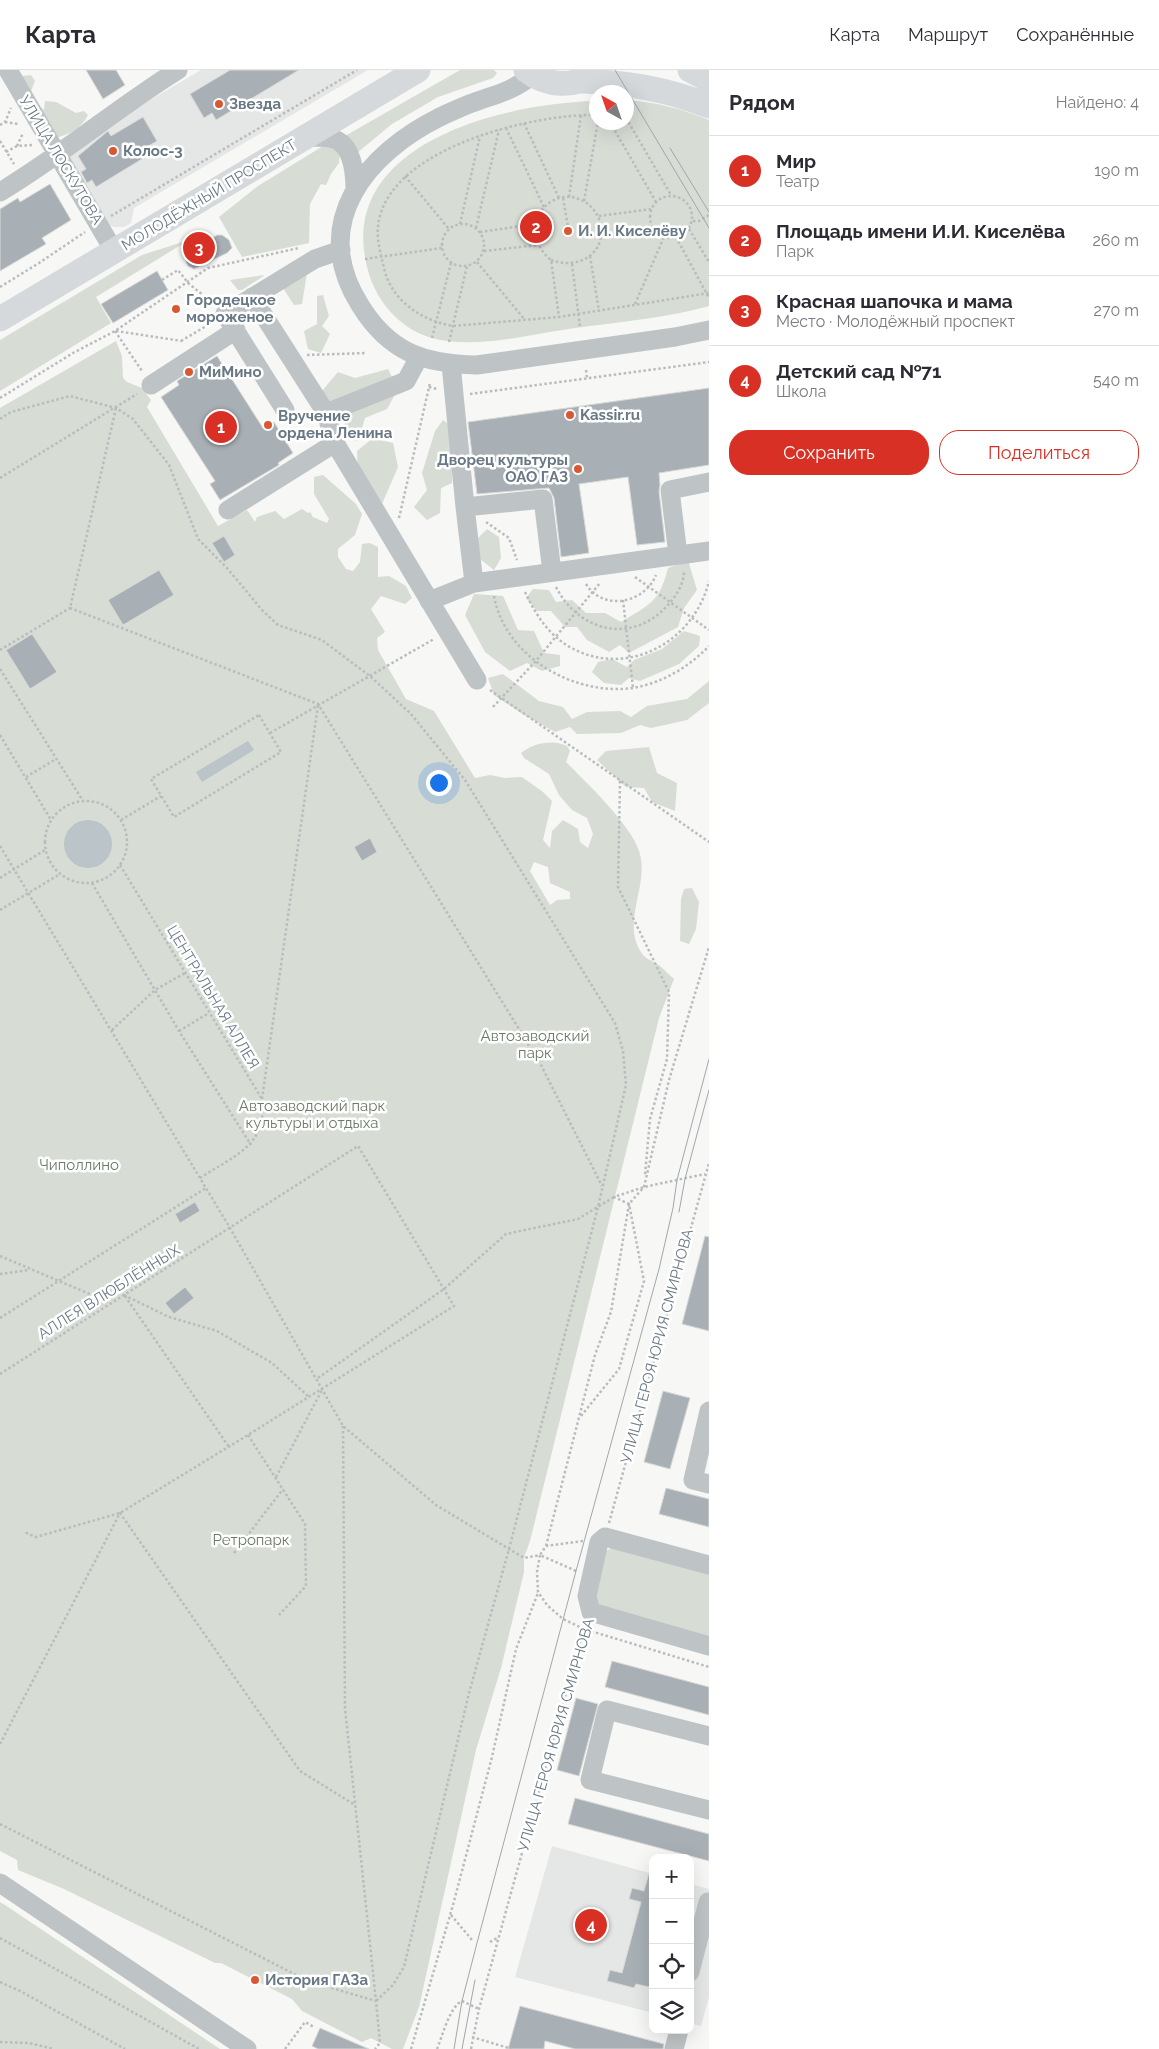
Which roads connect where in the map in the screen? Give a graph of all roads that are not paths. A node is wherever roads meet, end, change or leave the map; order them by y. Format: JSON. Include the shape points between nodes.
{"nodes":[{"id":1,"x":8,"y":70,"type":"edge"},
{"id":2,"x":178,"y":70,"type":"edge"},
{"id":3,"x":418,"y":70,"type":"edge"},
{"id":4,"x":690,"y":70,"type":"edge"},
{"id":5,"x":529,"y":73,"type":"edge"},
{"id":6,"x":593,"y":76,"type":"edge"},
{"id":7,"x":709,"y":80,"type":"edge"},
{"id":8,"x":709,"y":106,"type":"edge"},
{"id":9,"x":306,"y":137,"type":"junction"},
{"id":10,"x":57,"y":155,"type":"junction"},
{"id":11,"x":355,"y":190,"type":"junction"},
{"id":12,"x":0,"y":192,"type":"edge"},
{"id":13,"x":341,"y":250,"type":"junction"},
{"id":14,"x":114,"y":251,"type":"junction"},
{"id":15,"x":252,"y":297,"type":"junction"},
{"id":16,"x":0,"y":319,"type":"edge"},
{"id":17,"x":236,"y":330,"type":"junction"},
{"id":18,"x":709,"y":330,"type":"edge"},
{"id":19,"x":419,"y":357,"type":"junction"},
{"id":20,"x":451,"y":364,"type":"junction"},
{"id":21,"x":144,"y":390,"type":"road end"},
{"id":22,"x":285,"y":410,"type":"dead end"},
{"id":23,"x":326,"y":412,"type":"junction"},
{"id":24,"x":335,"y":443,"type":"junction"},
{"id":25,"x":709,"y":482,"type":"edge"},
{"id":26,"x":465,"y":507,"type":"junction"},
{"id":27,"x":228,"y":510,"type":"dead end"},
{"id":28,"x":709,"y":551,"type":"edge"},
{"id":29,"x":681,"y":555,"type":"junction"},
{"id":30,"x":552,"y":572,"type":"junction"},
{"id":31,"x":482,"y":582,"type":"junction"},
{"id":32,"x":428,"y":601,"type":"junction"},
{"id":33,"x":476,"y":680,"type":"road end"},
{"id":34,"x":709,"y":1411,"type":"edge"},
{"id":35,"x":709,"y":1484,"type":"edge"},
{"id":36,"x":709,"y":1565,"type":"edge"},
{"id":37,"x":709,"y":1646,"type":"edge"},
{"id":38,"x":709,"y":1736,"type":"edge"},
{"id":39,"x":709,"y":1810,"type":"edge"},
{"id":40,"x":0,"y":1883,"type":"edge"},
{"id":41,"x":708,"y":1902,"type":"edge"},
{"id":42,"x":694,"y":1956,"type":"edge"},
{"id":43,"x":678,"y":2034,"type":"edge"},
{"id":44,"x":247,"y":2049,"type":"edge"},
{"id":45,"x":674,"y":2049,"type":"edge"}],
"edges":[{"from":1,"to":10,"type":"street","name":"УЛИЦА ЛОСКУТОВА"},
{"from":2,"to":10,"type":"street"},
{"from":3,"to":9,"type":"main road","name":"МОЛОДЁЖНЫЙ ПРОСПЕКТ"},
{"from":4,"to":7,"type":"main road"},
{"from":5,"to":6,"type":"main road","via":[[551,82]]},
{"from":5,"to":11,"type":"street","via":[[505,93],[474,102],[415,131],[380,157]]},
{"from":6,"to":8,"type":"main road","via":[[665,91]]},
{"from":9,"to":11,"type":"street","via":[[340,141],[351,159]]},
{"from":9,"to":14,"type":"main road","name":"МОЛОДЁЖНЫЙ ПРОСПЕКТ"},
{"from":10,"to":12,"type":"street"},
{"from":10,"to":14,"type":"street","name":"УЛИЦА ЛОСКУТОВА"},
{"from":11,"to":13,"type":"street","via":[[340,231]]},
{"from":13,"to":15,"type":"street","via":[[315,259]]},
{"from":13,"to":19,"type":"street","via":[[349,282],[370,321],[400,348]]},
{"from":14,"to":16,"type":"main road","name":"МОЛОДЁЖНЫЙ ПРОСПЕКТ"},
{"from":15,"to":17,"type":"street","via":[[226,314]]},
{"from":15,"to":23,"type":"street"},
{"from":17,"to":21,"type":"street"},
{"from":17,"to":22,"type":"street"},
{"from":18,"to":20,"type":"street","via":[[477,365]]},
{"from":19,"to":20,"type":"street"},
{"from":19,"to":23,"type":"street","via":[[406,381]]},
{"from":20,"to":26,"type":"street"},
{"from":23,"to":24,"type":"street"},
{"from":24,"to":27,"type":"street"},
{"from":24,"to":32,"type":"street"},
{"from":25,"to":29,"type":"street","via":[[670,490]]},
{"from":26,"to":30,"type":"street","via":[[543,499]]},
{"from":26,"to":31,"type":"street"},
{"from":28,"to":29,"type":"street"},
{"from":29,"to":30,"type":"street"},
{"from":30,"to":31,"type":"street"},
{"from":31,"to":32,"type":"street"},
{"from":32,"to":33,"type":"street"},
{"from":34,"to":35,"type":"street","via":[[693,1480]]},
{"from":36,"to":37,"type":"street","name":"УЛИЦА ГЕРОЯ ЮРИЯ СМИРНОВА","via":[[602,1540],[587,1596],[591,1612]]},
{"from":38,"to":39,"type":"street","via":[[607,1710],[590,1780]]},
{"from":40,"to":44,"type":"street"},
{"from":41,"to":42,"type":"street"},
{"from":43,"to":45,"type":"street"}]}
